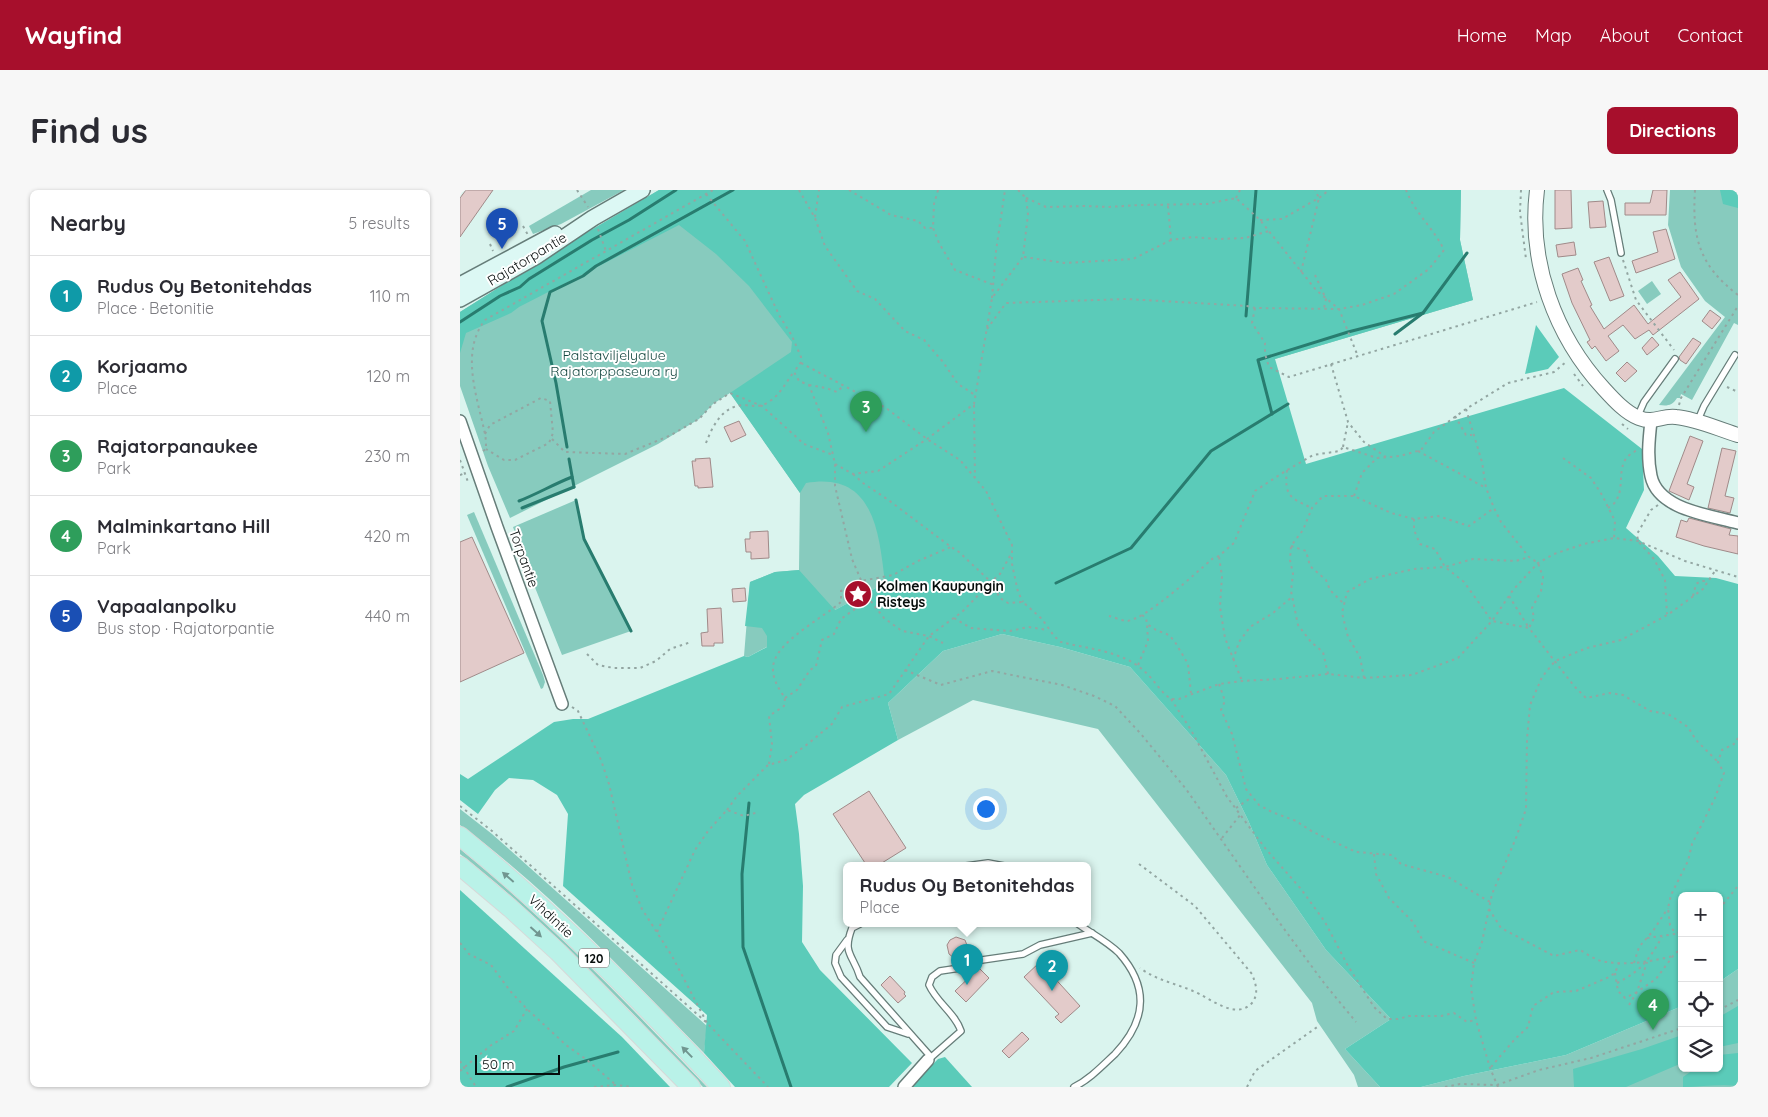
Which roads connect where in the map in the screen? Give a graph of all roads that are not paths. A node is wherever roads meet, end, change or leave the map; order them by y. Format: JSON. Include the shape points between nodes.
{"nodes":[{"id":1,"x":642,"y":190,"type":"edge"},
{"id":2,"x":1536,"y":190,"type":"edge"},
{"id":3,"x":1607,"y":190,"type":"edge"},
{"id":4,"x":596,"y":225,"type":"junction"},
{"id":5,"x":1621,"y":254,"type":"road end"},
{"id":6,"x":460,"y":285,"type":"edge"},
{"id":7,"x":460,"y":299,"type":"edge"},
{"id":8,"x":1735,"y":355,"type":"dead end"},
{"id":9,"x":1675,"y":359,"type":"road end"},
{"id":10,"x":1636,"y":418,"type":"junction"},
{"id":11,"x":460,"y":421,"type":"edge"},
{"id":12,"x":1650,"y":421,"type":"junction"},
{"id":13,"x":1697,"y":422,"type":"junction"},
{"id":14,"x":1738,"y":435,"type":"edge"},
{"id":15,"x":1738,"y":523,"type":"edge"},
{"id":16,"x":562,"y":704,"type":"road end"},
{"id":17,"x":460,"y":836,"type":"edge"},
{"id":18,"x":460,"y":866,"type":"edge"},
{"id":19,"x":854,"y":927,"type":"edge"},
{"id":20,"x":1083,"y":927,"type":"edge"},
{"id":21,"x":1092,"y":933,"type":"junction"},
{"id":22,"x":847,"y":940,"type":"junction"},
{"id":23,"x":910,"y":1034,"type":"junction"},
{"id":24,"x":930,"y":1059,"type":"junction"},
{"id":25,"x":691,"y":1087,"type":"edge"},
{"id":26,"x":721,"y":1087,"type":"edge"},
{"id":27,"x":904,"y":1087,"type":"edge"},
{"id":28,"x":1074,"y":1087,"type":"edge"}],
"edges":[{"from":1,"to":4,"type":"main road","name":"Rajatorpantie"},
{"from":2,"to":10,"type":"street","via":[[1534,221],[1537,250],[1549,299],[1559,322],[1592,376]]},
{"from":3,"to":5,"type":"lane"},
{"from":4,"to":6,"type":"main road","name":"Rajatorpantie","via":[[537,242]]},
{"from":4,"to":7,"type":"main road","name":"Rajatorpantie"},
{"from":8,"to":13,"type":"lane"},
{"from":9,"to":10,"type":"lane"},
{"from":10,"to":12,"type":"street"},
{"from":11,"to":16,"type":"street","name":"Torpantie"},
{"from":12,"to":13,"type":"street","via":[[1674,416]]},
{"from":12,"to":15,"type":"street","via":[[1649,466],[1656,489],[1665,499],[1685,509]]},
{"from":13,"to":14,"type":"street"},
{"from":26,"to":17,"type":"main road","name":"Vihdintie","number":"120","one_way":true,"via":[[570,933]]},
{"from":18,"to":25,"type":"main road","name":"Vihdintie","number":"120","one_way":true,"via":[[558,952]]},
{"from":19,"to":22,"type":"lane"},
{"from":20,"to":21,"type":"lane"},
{"from":21,"to":24,"type":"lane","via":[[1040,945],[1023,954],[975,961],[960,968],[940,971],[932,977],[929,985],[934,996],[958,1023],[961,1031]]},
{"from":21,"to":28,"type":"lane","via":[[1118,952],[1131,970],[1140,990],[1140,1014],[1127,1041],[1098,1070]]},
{"from":22,"to":23,"type":"lane","via":[[848,951],[860,978]]},
{"from":22,"to":23,"type":"lane","via":[[836,955],[835,963],[841,977],[887,1027]]},
{"from":23,"to":24,"type":"lane"},
{"from":24,"to":27,"type":"street"}]}
